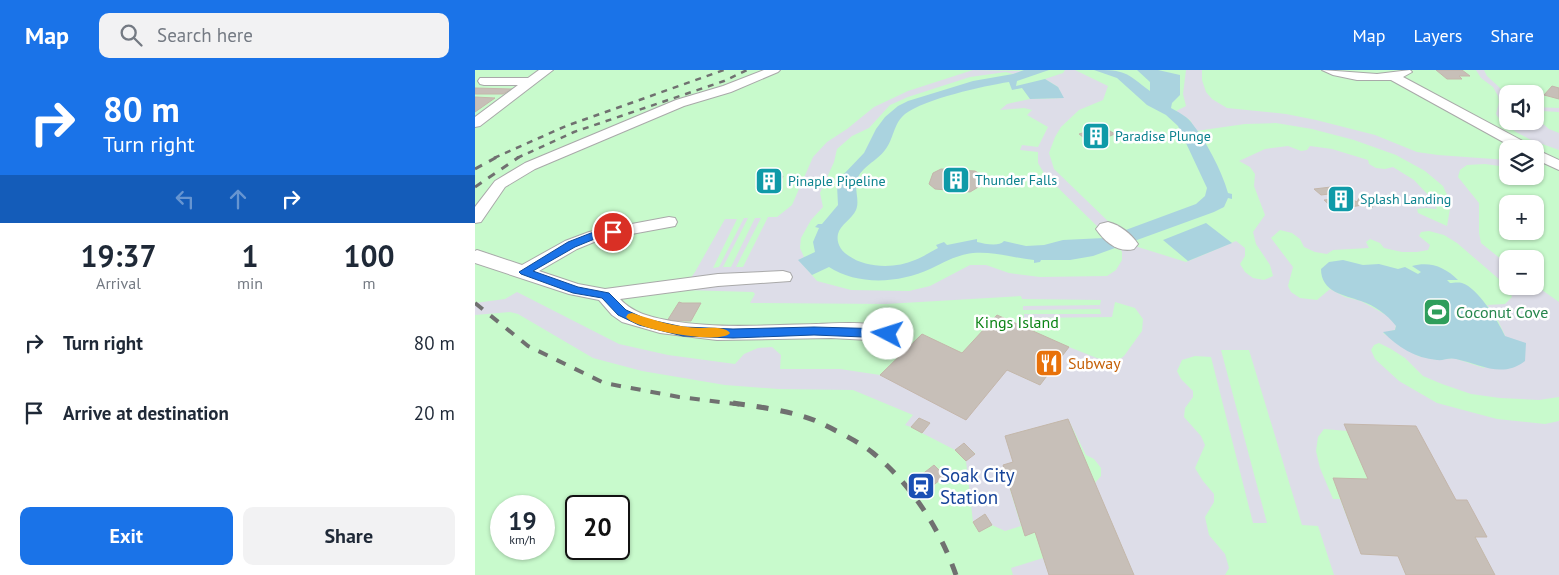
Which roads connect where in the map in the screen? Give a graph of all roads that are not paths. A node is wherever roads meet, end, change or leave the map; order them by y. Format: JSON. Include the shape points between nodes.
{"nodes":[{"id":1,"x":547,"y":70,"type":"edge"},
{"id":2,"x":774,"y":70,"type":"edge"},
{"id":3,"x":1327,"y":70,"type":"edge"},
{"id":4,"x":1410,"y":70,"type":"edge"},
{"id":5,"x":1394,"y":77,"type":"junction"},
{"id":6,"x":484,"y":81,"type":"dead end"},
{"id":7,"x":530,"y":82,"type":"junction"},
{"id":8,"x":475,"y":123,"type":"edge"},
{"id":9,"x":1510,"y":140,"type":"edge"},
{"id":10,"x":1544,"y":158,"type":"edge"},
{"id":11,"x":1559,"y":166,"type":"edge"},
{"id":12,"x":475,"y":218,"type":"edge"},
{"id":13,"x":669,"y":222,"type":"dead end"},
{"id":14,"x":1108,"y":229,"type":"dead end"},
{"id":15,"x":1126,"y":244,"type":"dead end"},
{"id":16,"x":476,"y":252,"type":"edge"},
{"id":17,"x":524,"y":272,"type":"junction"},
{"id":18,"x":783,"y":277,"type":"dead end"},
{"id":19,"x":605,"y":295,"type":"junction"},
{"id":20,"x":888,"y":334,"type":"dead end"}],
"edges":[{"from":1,"to":7,"type":"lane"},
{"from":2,"to":12,"type":"lane","via":[[680,103],[530,166],[500,184]]},
{"from":3,"to":5,"type":"lane","via":[[1353,76]]},
{"from":4,"to":5,"type":"lane"},
{"from":5,"to":9,"type":"lane"},
{"from":6,"to":7,"type":"lane"},
{"from":7,"to":8,"type":"lane"},
{"from":10,"to":11,"type":"lane"},
{"from":13,"to":17,"type":"lane","via":[[595,236],[571,245]]},
{"from":14,"to":15,"type":"street"},
{"from":16,"to":17,"type":"lane"},
{"from":17,"to":19,"type":"lane","via":[[576,290]]},
{"from":18,"to":19,"type":"lane","via":[[718,280]]},
{"from":19,"to":20,"type":"lane","via":[[622,313],[643,322],[683,331]]}]}
